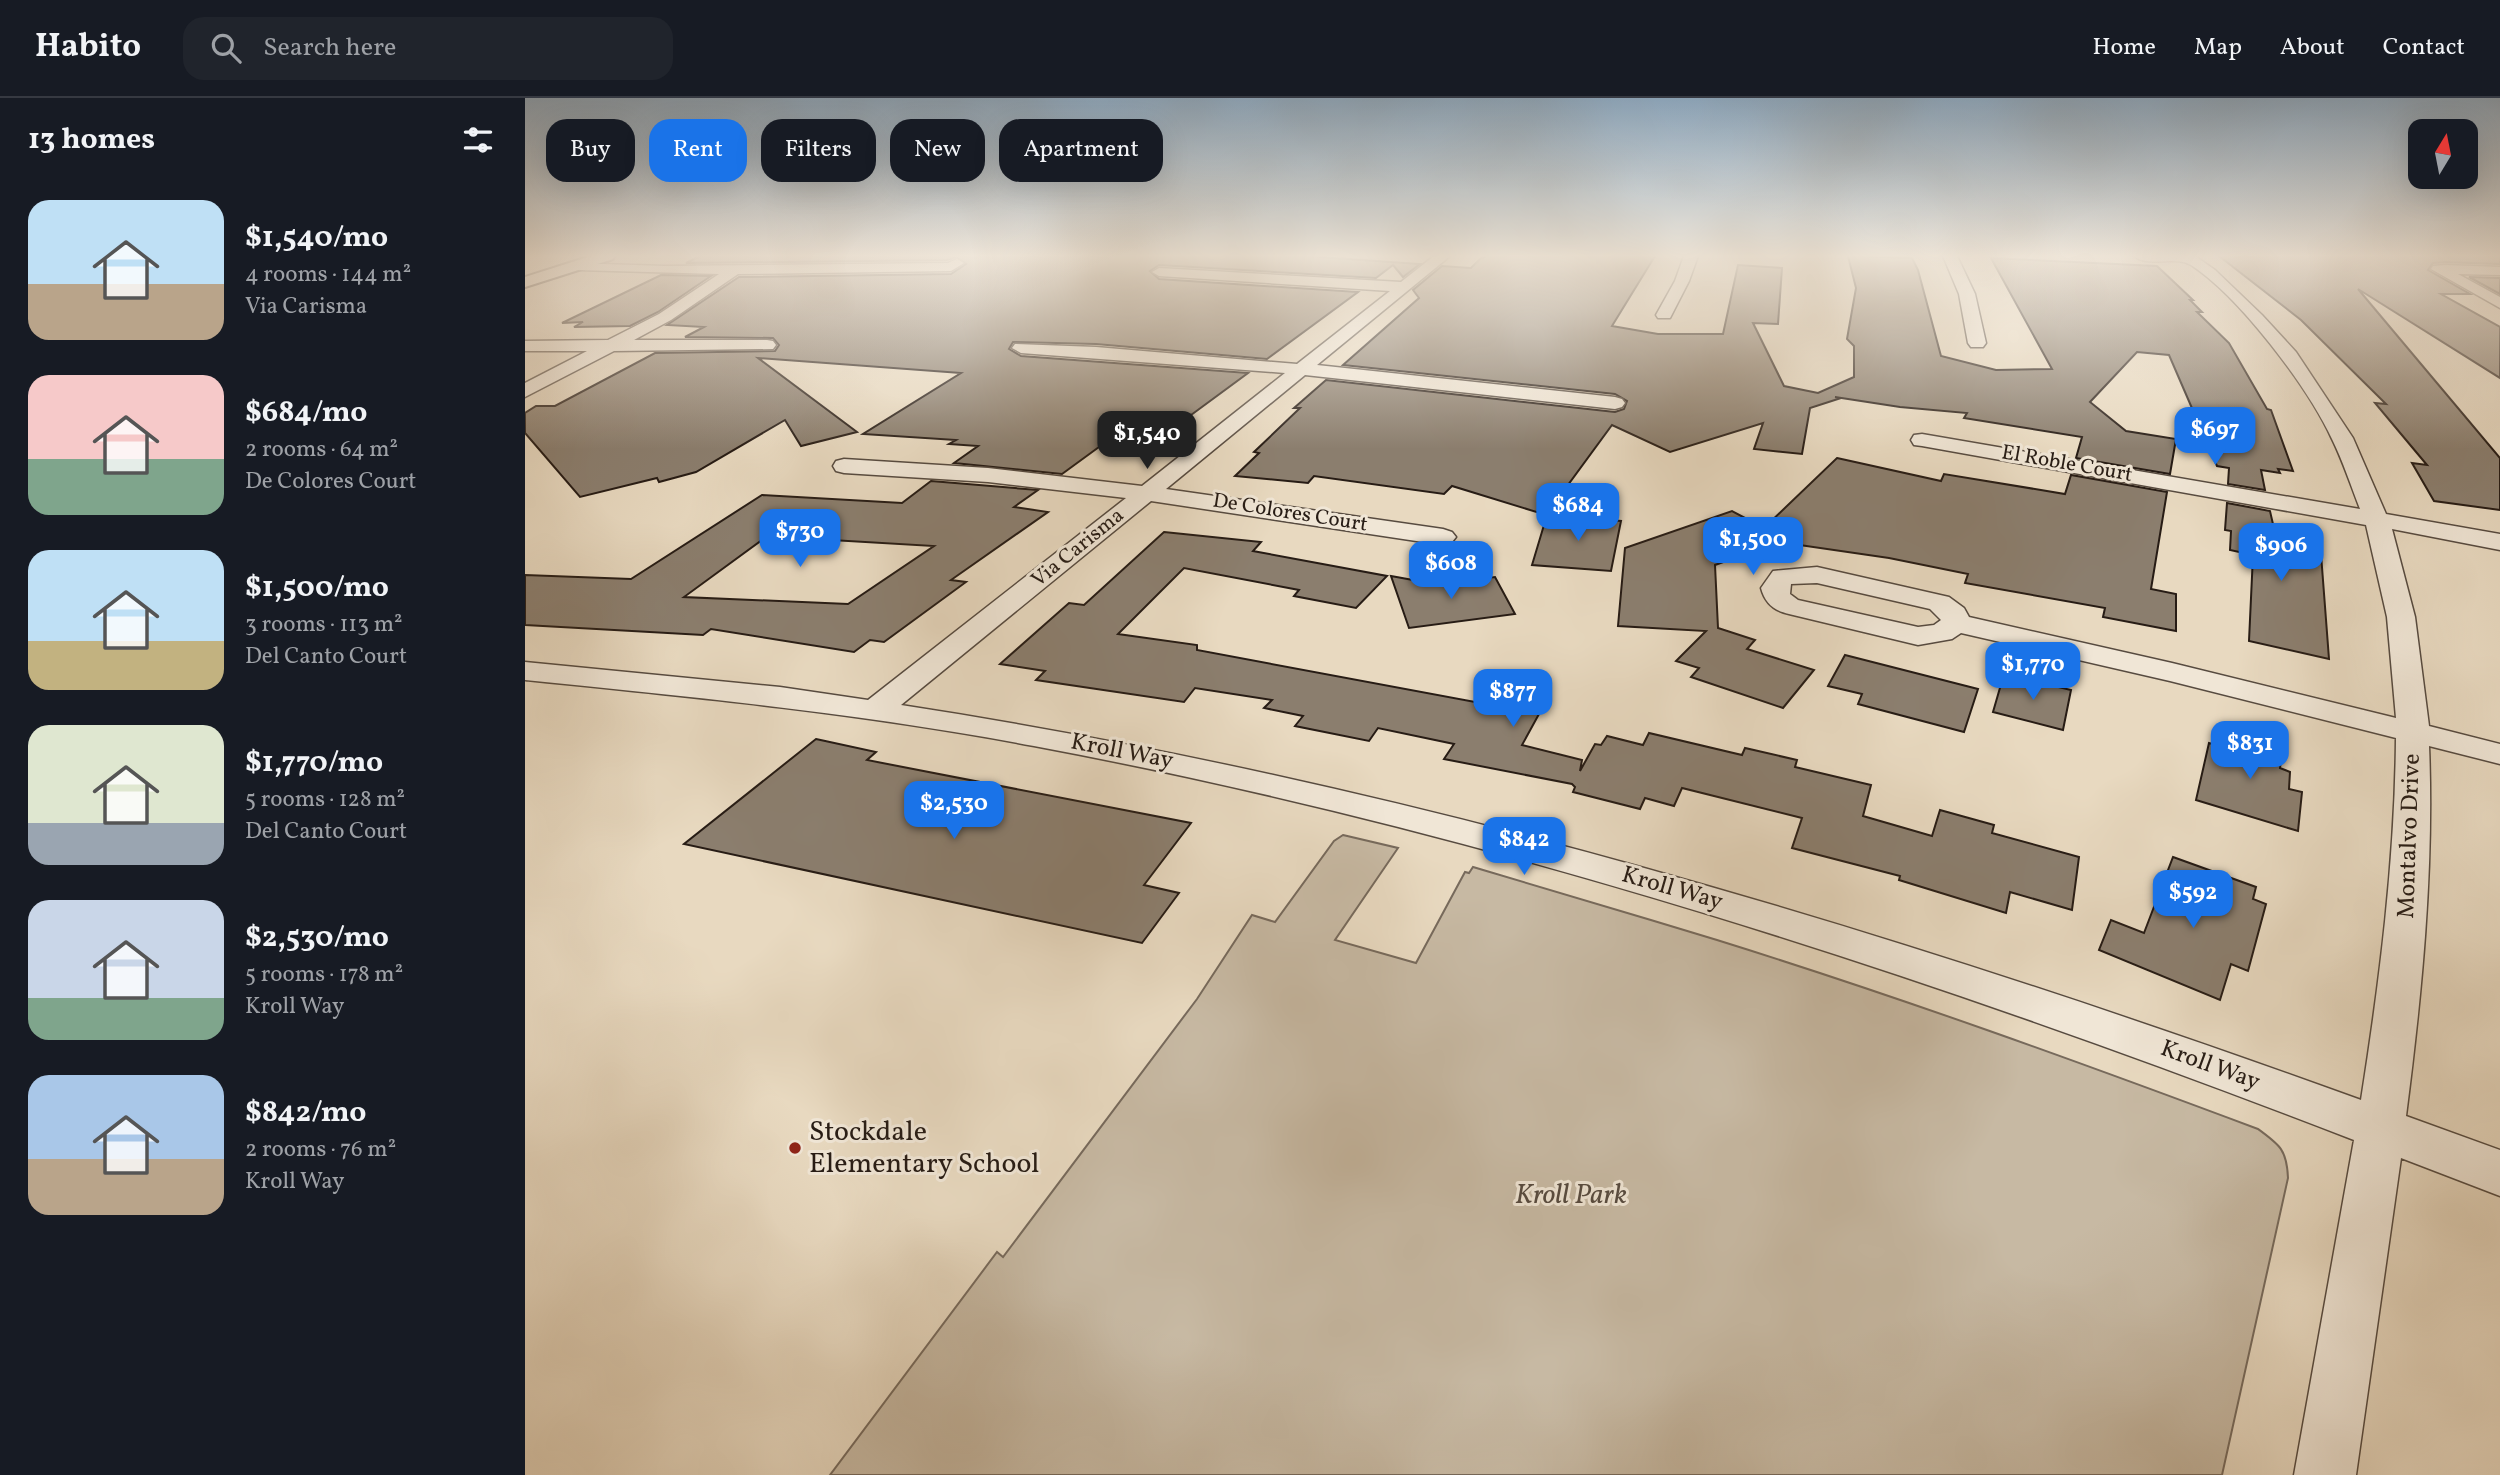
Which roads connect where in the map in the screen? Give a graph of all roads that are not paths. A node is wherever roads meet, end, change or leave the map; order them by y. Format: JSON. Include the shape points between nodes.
{"nodes":[{"id":1,"x":659,"y":320,"type":"edge"},
{"id":2,"x":1363,"y":320,"type":"edge"},
{"id":3,"x":1972,"y":320,"type":"edge"},
{"id":4,"x":2259,"y":320,"type":"edge"},
{"id":5,"x":1977,"y":343,"type":"dead end"},
{"id":6,"x":768,"y":345,"type":"dead end"},
{"id":7,"x":525,"y":346,"type":"edge"},
{"id":8,"x":610,"y":346,"type":"junction"},
{"id":9,"x":1021,"y":348,"type":"dead end"},
{"id":10,"x":1303,"y":368,"type":"junction"},
{"id":11,"x":525,"y":391,"type":"edge"},
{"id":12,"x":1615,"y":403,"type":"dead end"},
{"id":13,"x":1922,"y":440,"type":"dead end"},
{"id":14,"x":844,"y":467,"type":"dead end"},
{"id":15,"x":1146,"y":493,"type":"junction"},
{"id":16,"x":2377,"y":519,"type":"junction"},
{"id":17,"x":1443,"y":537,"type":"dead end"},
{"id":18,"x":2500,"y":542,"type":"edge"},
{"id":19,"x":1956,"y":623,"type":"junction"},
{"id":20,"x":525,"y":671,"type":"edge"},
{"id":21,"x":877,"y":708,"type":"junction"},
{"id":22,"x":2414,"y":731,"type":"junction"},
{"id":23,"x":2500,"y":754,"type":"edge"},
{"id":24,"x":2381,"y":1127,"type":"junction"},
{"id":25,"x":2500,"y":1173,"type":"edge"},
{"id":26,"x":2325,"y":1475,"type":"edge"}],
"edges":[{"from":1,"to":8,"type":"street"},
{"from":2,"to":10,"type":"street","name":"Via Carisma"},
{"from":3,"to":5,"type":"street"},
{"from":4,"to":16,"type":"street","name":"Montalvo Drive","via":[[2328,412]]},
{"from":6,"to":8,"type":"street"},
{"from":7,"to":8,"type":"street"},
{"from":8,"to":11,"type":"street"},
{"from":9,"to":10,"type":"street"},
{"from":10,"to":12,"type":"street"},
{"from":10,"to":15,"type":"street","name":"Via Carisma"},
{"from":13,"to":16,"type":"street","name":"El Roble Court"},
{"from":14,"to":15,"type":"street","name":"De Colores Court","via":[[988,475]]},
{"from":15,"to":17,"type":"street","name":"De Colores Court"},
{"from":15,"to":21,"type":"street","name":"Via Carisma"},
{"from":16,"to":18,"type":"street","name":"El Roble Court"},
{"from":16,"to":22,"type":"street","name":"Montalvo Drive","via":[[2395,586]]},
{"from":19,"to":19,"type":"street","via":[[1954,614],[1939,603],[1817,575],[1782,578],[1775,588],[1777,597],[1789,606],[1918,636],[1942,633]]},
{"from":19,"to":22,"type":"street"},
{"from":20,"to":21,"type":"street","name":"Kroll Way"},
{"from":21,"to":24,"type":"street","name":"Kroll Way","via":[[1226,773],[1539,850],[1810,930]]},
{"from":22,"to":23,"type":"street"},
{"from":22,"to":24,"type":"street","name":"Montalvo Drive","via":[[2414,841],[2404,962]]},
{"from":24,"to":25,"type":"street","name":"Kroll Way"},
{"from":24,"to":26,"type":"street","name":"Montalvo Drive"}]}
